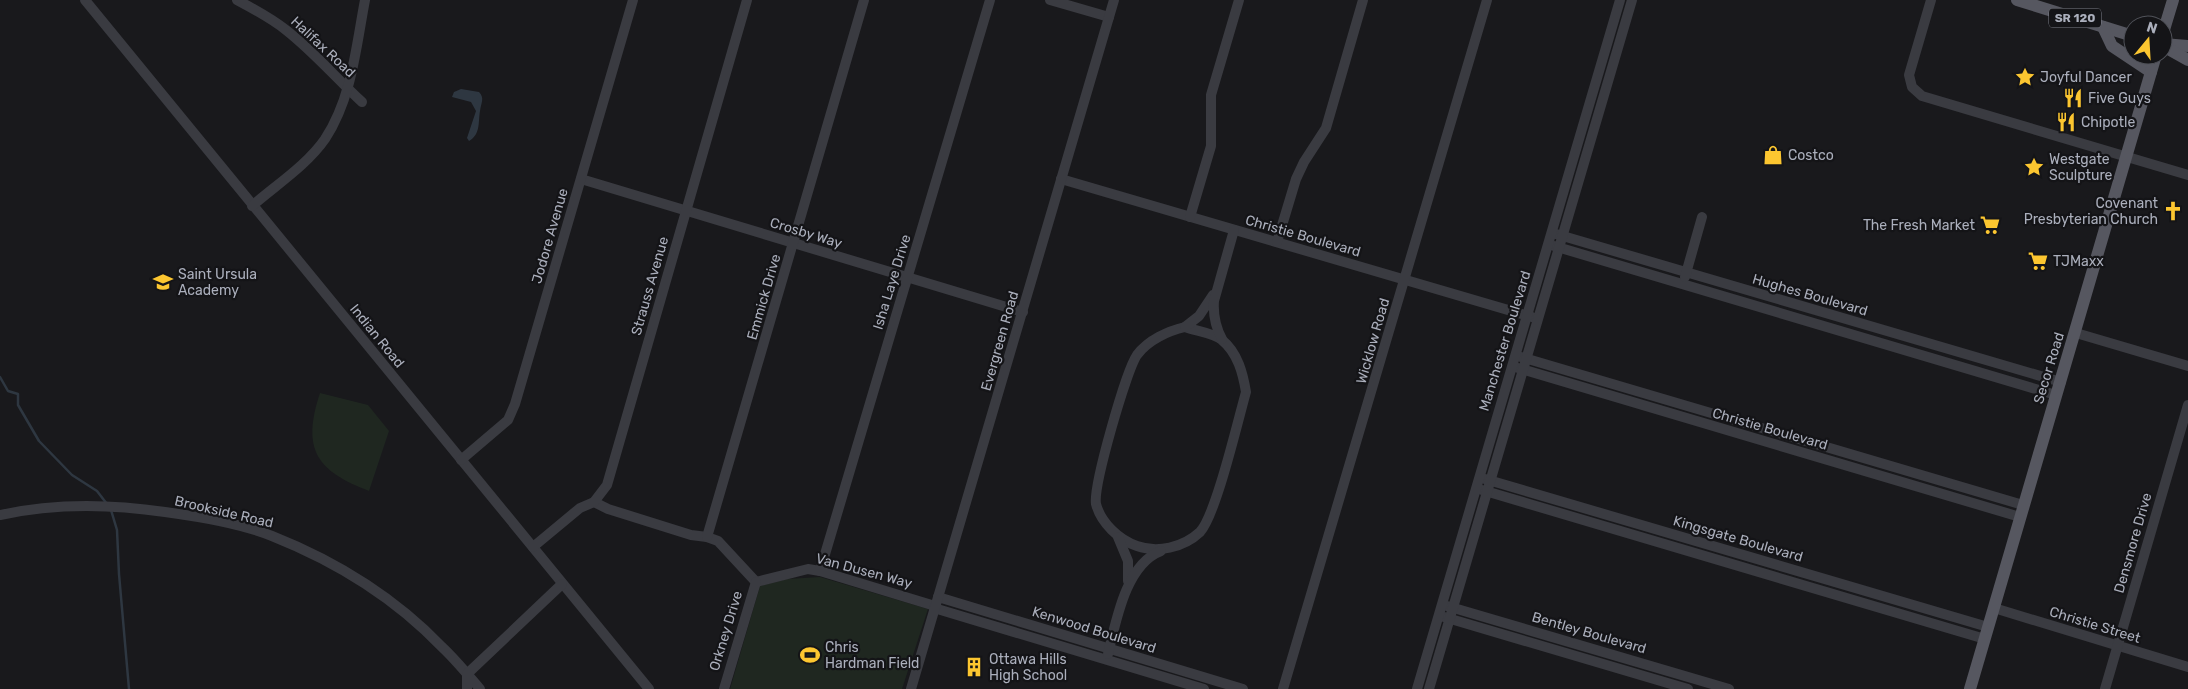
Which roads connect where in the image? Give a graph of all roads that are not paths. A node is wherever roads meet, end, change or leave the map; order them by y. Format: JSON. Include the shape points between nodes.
{"nodes":[{"id":1,"x":85,"y":0,"type":"edge"},
{"id":2,"x":237,"y":0,"type":"edge"},
{"id":3,"x":365,"y":0,"type":"edge"},
{"id":4,"x":633,"y":0,"type":"edge"},
{"id":5,"x":748,"y":0,"type":"edge"},
{"id":6,"x":864,"y":0,"type":"edge"},
{"id":7,"x":990,"y":0,"type":"edge"},
{"id":8,"x":1050,"y":0,"type":"edge"},
{"id":9,"x":1114,"y":0,"type":"edge"},
{"id":10,"x":1239,"y":0,"type":"edge"},
{"id":11,"x":1363,"y":0,"type":"edge"},
{"id":12,"x":1487,"y":0,"type":"edge"},
{"id":13,"x":1620,"y":0,"type":"edge"},
{"id":14,"x":1632,"y":0,"type":"edge"},
{"id":15,"x":1931,"y":0,"type":"edge"},
{"id":16,"x":2017,"y":0,"type":"edge"},
{"id":17,"x":2173,"y":0,"type":"edge"},
{"id":18,"x":2168,"y":15,"type":"edge"},
{"id":19,"x":1109,"y":17,"type":"junction"},
{"id":20,"x":2102,"y":27,"type":"junction"},
{"id":21,"x":2123,"y":33,"type":"edge"},
{"id":22,"x":2173,"y":45,"type":"edge"},
{"id":23,"x":2188,"y":46,"type":"edge"},
{"id":24,"x":2173,"y":51,"type":"edge"},
{"id":25,"x":2188,"y":60,"type":"edge"},
{"id":26,"x":2153,"y":65,"type":"edge"},
{"id":27,"x":2151,"y":72,"type":"junction"},
{"id":28,"x":348,"y":89,"type":"junction"},
{"id":29,"x":362,"y":102,"type":"dead end"},
{"id":30,"x":2126,"y":156,"type":"junction"},
{"id":31,"x":2188,"y":175,"type":"edge"},
{"id":32,"x":582,"y":179,"type":"junction"},
{"id":33,"x":1061,"y":179,"type":"junction"},
{"id":34,"x":252,"y":206,"type":"junction"},
{"id":35,"x":686,"y":211,"type":"junction"},
{"id":36,"x":1190,"y":217,"type":"junction"},
{"id":37,"x":1702,"y":217,"type":"dead end"},
{"id":38,"x":1234,"y":230,"type":"junction"},
{"id":39,"x":1557,"y":235,"type":"junction"},
{"id":40,"x":1277,"y":242,"type":"junction"},
{"id":41,"x":794,"y":243,"type":"junction"},
{"id":42,"x":1549,"y":244,"type":"junction"},
{"id":43,"x":1559,"y":248,"type":"junction"},
{"id":44,"x":1686,"y":272,"type":"junction"},
{"id":45,"x":908,"y":278,"type":"junction"},
{"id":46,"x":1405,"y":280,"type":"junction"},
{"id":47,"x":1683,"y":286,"type":"junction"},
{"id":48,"x":1215,"y":292,"type":"junction"},
{"id":49,"x":1023,"y":312,"type":"junction"},
{"id":50,"x":1527,"y":316,"type":"junction"},
{"id":51,"x":1538,"y":319,"type":"junction"},
{"id":52,"x":1186,"y":327,"type":"junction"},
{"id":53,"x":2076,"y":333,"type":"junction"},
{"id":54,"x":1222,"y":339,"type":"junction"},
{"id":55,"x":1516,"y":356,"type":"junction"},
{"id":56,"x":1526,"y":359,"type":"junction"},
{"id":57,"x":1512,"y":366,"type":"junction"},
{"id":58,"x":2188,"y":366,"type":"edge"},
{"id":59,"x":1523,"y":370,"type":"junction"},
{"id":60,"x":2061,"y":382,"type":"junction"},
{"id":61,"x":2056,"y":395,"type":"junction"},
{"id":62,"x":2188,"y":405,"type":"edge"},
{"id":63,"x":462,"y":460,"type":"junction"},
{"id":64,"x":1480,"y":478,"type":"junction"},
{"id":65,"x":1491,"y":481,"type":"junction"},
{"id":66,"x":1476,"y":488,"type":"junction"},
{"id":67,"x":1488,"y":491,"type":"junction"},
{"id":68,"x":594,"y":502,"type":"junction"},
{"id":69,"x":2022,"y":511,"type":"junction"},
{"id":70,"x":0,"y":515,"type":"edge"},
{"id":71,"x":1117,"y":536,"type":"junction"},
{"id":72,"x":707,"y":537,"type":"junction"},
{"id":73,"x":532,"y":547,"type":"junction"},
{"id":74,"x":1164,"y":550,"type":"junction"},
{"id":75,"x":820,"y":571,"type":"junction"},
{"id":76,"x":756,"y":582,"type":"junction"},
{"id":77,"x":562,"y":584,"type":"junction"},
{"id":78,"x":1128,"y":587,"type":"junction"},
{"id":79,"x":936,"y":604,"type":"junction"},
{"id":80,"x":1442,"y":604,"type":"junction"},
{"id":81,"x":1453,"y":608,"type":"junction"},
{"id":82,"x":1994,"y":608,"type":"junction"},
{"id":83,"x":1438,"y":616,"type":"junction"},
{"id":84,"x":1450,"y":619,"type":"junction"},
{"id":85,"x":1986,"y":633,"type":"junction"},
{"id":86,"x":2118,"y":646,"type":"junction"},
{"id":87,"x":1109,"y":649,"type":"junction"},
{"id":88,"x":1106,"y":660,"type":"junction"},
{"id":89,"x":2188,"y":667,"type":"edge"},
{"id":90,"x":467,"y":674,"type":"junction"},
{"id":91,"x":467,"y":689,"type":"edge"},
{"id":92,"x":480,"y":689,"type":"edge"},
{"id":93,"x":649,"y":689,"type":"edge"},
{"id":94,"x":724,"y":689,"type":"edge"},
{"id":95,"x":911,"y":689,"type":"edge"},
{"id":96,"x":1204,"y":689,"type":"edge"},
{"id":97,"x":1243,"y":689,"type":"edge"},
{"id":98,"x":1284,"y":689,"type":"edge"},
{"id":99,"x":1417,"y":689,"type":"edge"},
{"id":100,"x":1429,"y":689,"type":"edge"},
{"id":101,"x":1688,"y":689,"type":"edge"},
{"id":102,"x":1729,"y":689,"type":"edge"},
{"id":103,"x":1970,"y":689,"type":"edge"},
{"id":104,"x":2105,"y":689,"type":"edge"}],
"edges":[{"from":1,"to":34,"type":"street","name":"Indian Road"},
{"from":2,"to":28,"type":"street","name":"Halifax Road","via":[[286,30]]},
{"from":3,"to":28,"type":"street"},
{"from":4,"to":32,"type":"street","name":"Jodore Avenue"},
{"from":5,"to":35,"type":"street","name":"Strauss Avenue"},
{"from":6,"to":41,"type":"street","name":"Emmick Drive"},
{"from":7,"to":45,"type":"street","name":"Isha Laye Drive"},
{"from":8,"to":19,"type":"street"},
{"from":9,"to":19,"type":"street","name":"Evergreen Road"},
{"from":10,"to":36,"type":"street","via":[[1211,95],[1211,146]]},
{"from":11,"to":40,"type":"street","via":[[1326,128],[1296,179]]},
{"from":12,"to":46,"type":"street","name":"Wicklow Road"},
{"from":13,"to":39,"type":"street","name":"Manchester Boulevard"},
{"from":14,"to":39,"type":"street","name":"Manchester Boulevard"},
{"from":15,"to":30,"type":"street","via":[[1909,75],[1917,92]]},
{"from":16,"to":20,"type":"main road","number":"SR 120"},
{"from":17,"to":18,"type":"main road"},
{"from":19,"to":33,"type":"street","name":"Evergreen Road"},
{"from":20,"to":21,"type":"main road","number":"SR 120"},
{"from":20,"to":27,"type":"main road","via":[[2112,46]]},
{"from":22,"to":23,"type":"main road"},
{"from":24,"to":25,"type":"main road"},
{"from":26,"to":27,"type":"main road","name":"Secor Road"},
{"from":27,"to":30,"type":"main road","name":"Secor Road"},
{"from":28,"to":29,"type":"street","name":"Halifax Road"},
{"from":28,"to":34,"type":"street","via":[[325,139],[306,160]]},
{"from":30,"to":31,"type":"street"},
{"from":30,"to":53,"type":"main road","name":"Secor Road"},
{"from":32,"to":35,"type":"street","name":"Crosby Way"},
{"from":32,"to":63,"type":"street","name":"Jodore Avenue","via":[[516,404],[508,420]]},
{"from":33,"to":36,"type":"street","name":"Christie Boulevard"},
{"from":33,"to":49,"type":"street","name":"Evergreen Road"},
{"from":34,"to":63,"type":"street","name":"Indian Road"},
{"from":35,"to":41,"type":"street","name":"Crosby Way"},
{"from":35,"to":68,"type":"street","name":"Strauss Avenue","via":[[607,485]]},
{"from":36,"to":38,"type":"street","name":"Christie Boulevard"},
{"from":37,"to":44,"type":"street"},
{"from":38,"to":40,"type":"street","name":"Christie Boulevard"},
{"from":38,"to":48,"type":"street"},
{"from":39,"to":42,"type":"street","name":"Manchester Boulevard"},
{"from":39,"to":43,"type":"street","name":"Manchester Boulevard"},
{"from":39,"to":44,"type":"street","name":"Hughes Boulevard"},
{"from":40,"to":46,"type":"street","name":"Christie Boulevard"},
{"from":41,"to":45,"type":"street","name":"Crosby Way"},
{"from":41,"to":72,"type":"street","name":"Emmick Drive"},
{"from":42,"to":43,"type":"street","name":"Hughes Boulevard"},
{"from":42,"to":50,"type":"street","name":"Manchester Boulevard"},
{"from":43,"to":47,"type":"street","name":"Hughes Boulevard"},
{"from":43,"to":51,"type":"street","name":"Manchester Boulevard"},
{"from":44,"to":47,"type":"street"},
{"from":44,"to":60,"type":"street","name":"Hughes Boulevard"},
{"from":45,"to":49,"type":"street","name":"Crosby Way"},
{"from":45,"to":75,"type":"street","name":"Isha Laye Drive"},
{"from":46,"to":50,"type":"street","name":"Christie Boulevard"},
{"from":46,"to":98,"type":"street","name":"Wicklow Road"},
{"from":47,"to":61,"type":"street","name":"Hughes Boulevard"},
{"from":48,"to":52,"type":"street","via":[[1199,316]]},
{"from":48,"to":54,"type":"street","via":[[1214,320]]},
{"from":49,"to":79,"type":"street","name":"Evergreen Road"},
{"from":50,"to":51,"type":"street","name":"Christie Boulevard"},
{"from":50,"to":55,"type":"street","name":"Manchester Boulevard"},
{"from":51,"to":56,"type":"street","name":"Manchester Boulevard"},
{"from":52,"to":54,"type":"street"},
{"from":52,"to":71,"type":"street","via":[[1172,330],[1147,345],[1129,373],[1100,470],[1096,504]]},
{"from":53,"to":58,"type":"street"},
{"from":53,"to":60,"type":"main road","name":"Secor Road"},
{"from":54,"to":74,"type":"street","via":[[1244,375],[1246,392],[1205,524],[1191,538]]},
{"from":55,"to":56,"type":"street","name":"Christie Boulevard"},
{"from":55,"to":57,"type":"street","name":"Manchester Boulevard"},
{"from":56,"to":59,"type":"street","name":"Manchester Boulevard"},
{"from":56,"to":69,"type":"street","name":"Christie Boulevard"},
{"from":57,"to":59,"type":"street","name":"Christie Boulevard"},
{"from":57,"to":64,"type":"street","name":"Manchester Boulevard"},
{"from":59,"to":65,"type":"street","name":"Manchester Boulevard"},
{"from":59,"to":69,"type":"street","name":"Christie Boulevard"},
{"from":60,"to":61,"type":"main road","name":"Secor Road"},
{"from":61,"to":69,"type":"main road","name":"Secor Road"},
{"from":62,"to":86,"type":"street","name":"Densmore Drive"},
{"from":63,"to":73,"type":"street","name":"Indian Road"},
{"from":64,"to":65,"type":"street","name":"Kingsgate Boulevard"},
{"from":64,"to":66,"type":"street","name":"Manchester Boulevard"},
{"from":65,"to":67,"type":"street","name":"Manchester Boulevard"},
{"from":65,"to":85,"type":"street","name":"Kingsgate Boulevard"},
{"from":66,"to":67,"type":"street","name":"Kingsgate Boulevard"},
{"from":66,"to":80,"type":"street","name":"Manchester Boulevard"},
{"from":67,"to":81,"type":"street","name":"Manchester Boulevard"},
{"from":67,"to":85,"type":"street","name":"Kingsgate Boulevard"},
{"from":68,"to":72,"type":"street","via":[[682,532]]},
{"from":68,"to":73,"type":"street","name":"Strauss Avenue","via":[[580,508]]},
{"from":69,"to":82,"type":"main road","name":"Secor Road"},
{"from":70,"to":90,"type":"street","name":"Brookside Road","via":[[82,505],[137,508],[216,521],[272,536],[331,563],[398,606]]},
{"from":71,"to":74,"type":"street","via":[[1139,547]]},
{"from":71,"to":78,"type":"street","via":[[1128,561]]},
{"from":72,"to":76,"type":"street","via":[[718,542]]},
{"from":73,"to":77,"type":"street","name":"Indian Road"},
{"from":74,"to":78,"type":"street","via":[[1142,563]]},
{"from":75,"to":76,"type":"street","name":"Van Dusen Way","via":[[808,569]]},
{"from":75,"to":79,"type":"street","name":"Van Dusen Way"},
{"from":76,"to":94,"type":"street","name":"Orkney Drive"},
{"from":77,"to":90,"type":"street"},
{"from":77,"to":93,"type":"street","name":"Indian Road"},
{"from":78,"to":87,"type":"street"},
{"from":79,"to":87,"type":"street","name":"Kenwood Boulevard"},
{"from":79,"to":88,"type":"street","name":"Kenwood Boulevard"},
{"from":79,"to":95,"type":"street","name":"Evergreen Road"},
{"from":80,"to":81,"type":"street","name":"Bentley Boulevard"},
{"from":80,"to":83,"type":"street","name":"Manchester Boulevard"},
{"from":81,"to":84,"type":"street","name":"Manchester Boulevard"},
{"from":81,"to":102,"type":"street","name":"Bentley Boulevard"},
{"from":82,"to":85,"type":"main road","name":"Secor Road"},
{"from":82,"to":86,"type":"street","name":"Christie Street"},
{"from":83,"to":84,"type":"street","name":"Bentley Boulevard"},
{"from":83,"to":99,"type":"street","name":"Manchester Boulevard"},
{"from":84,"to":100,"type":"street","name":"Manchester Boulevard"},
{"from":84,"to":101,"type":"street","name":"Bentley Boulevard"},
{"from":85,"to":103,"type":"main road","name":"Secor Road"},
{"from":86,"to":89,"type":"street","name":"Christie Street"},
{"from":86,"to":104,"type":"street","name":"Densmore Drive"},
{"from":87,"to":88,"type":"street"},
{"from":87,"to":97,"type":"street","name":"Kenwood Boulevard"},
{"from":88,"to":96,"type":"street","name":"Kenwood Boulevard"},
{"from":90,"to":91,"type":"street"},
{"from":90,"to":92,"type":"street","name":"Brookside Road"}]}
